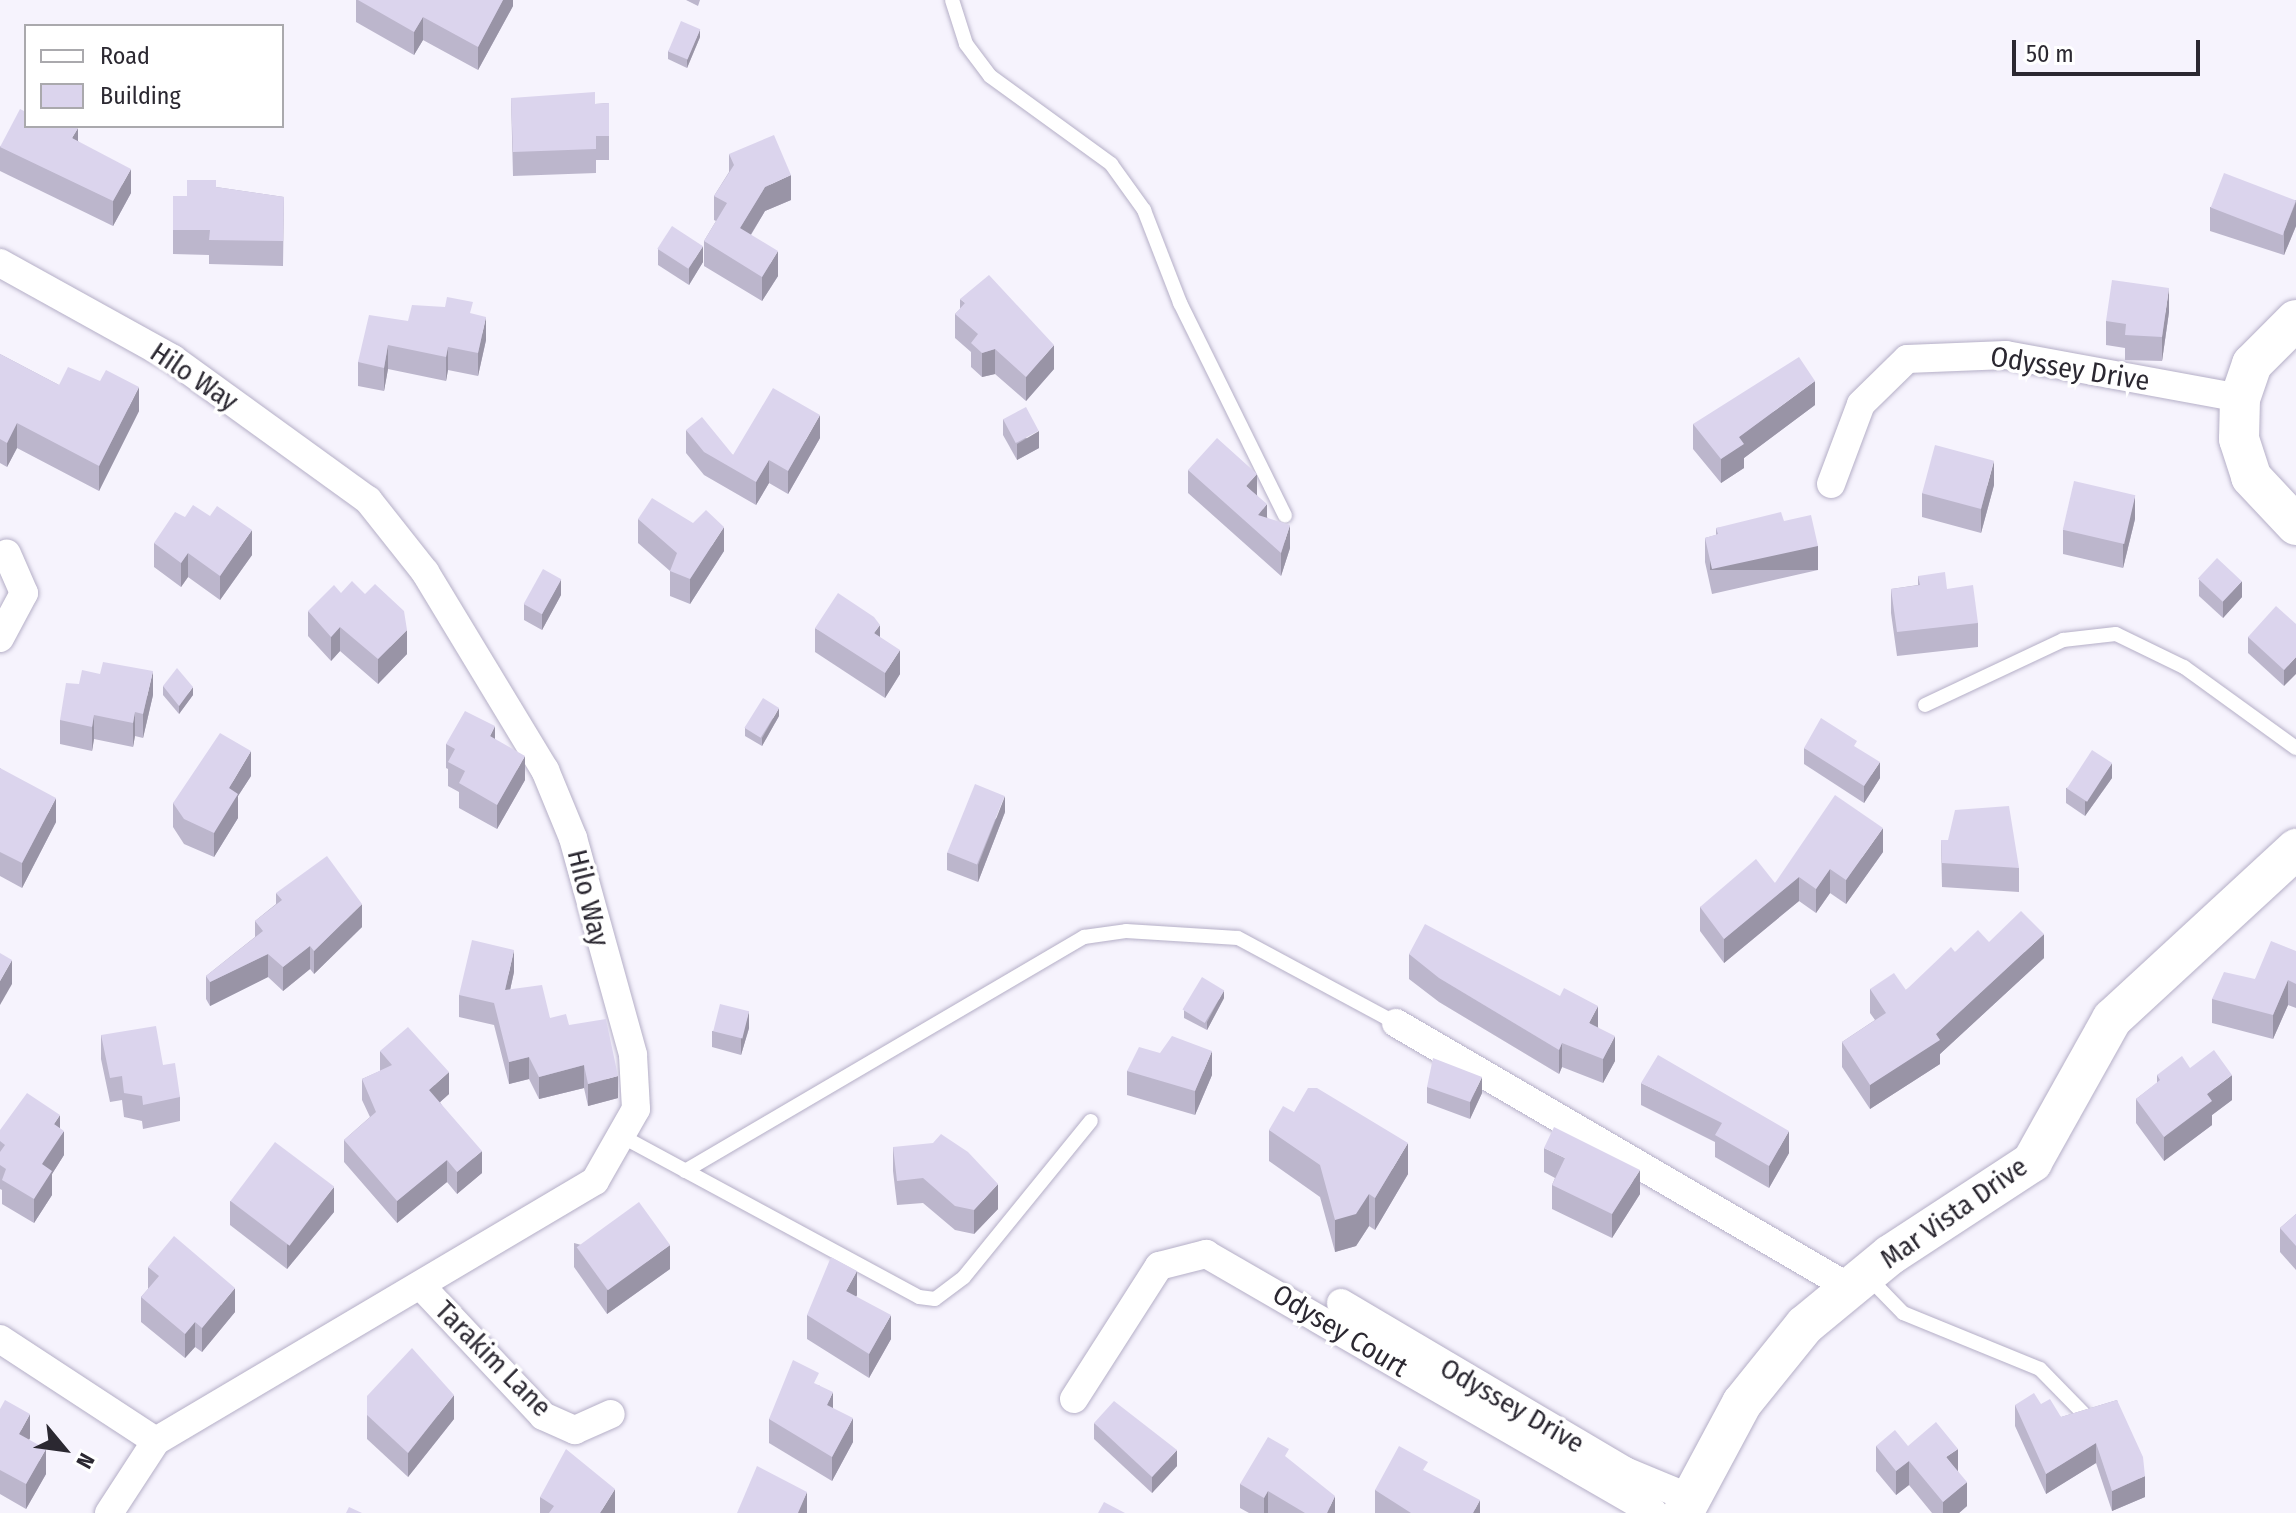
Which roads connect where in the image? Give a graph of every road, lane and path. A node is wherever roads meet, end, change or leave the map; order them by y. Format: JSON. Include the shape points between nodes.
{"nodes":[{"id":1,"x":952,"y":0,"type":"edge"},
{"id":2,"x":0,"y":263,"type":"edge"},
{"id":3,"x":2296,"y":320,"type":"edge"},
{"id":4,"x":2240,"y":398,"type":"junction"},
{"id":5,"x":1831,"y":484,"type":"dead end"},
{"id":6,"x":1285,"y":515,"type":"dead end"},
{"id":7,"x":2296,"y":525,"type":"edge"},
{"id":8,"x":7,"y":554,"type":"dead end"},
{"id":9,"x":0,"y":638,"type":"edge"},
{"id":10,"x":1925,"y":705,"type":"dead end"},
{"id":11,"x":2296,"y":748,"type":"edge"},
{"id":12,"x":2296,"y":849,"type":"edge"},
{"id":13,"x":1396,"y":1023,"type":"joint"},
{"id":14,"x":1091,"y":1121,"type":"dead end"},
{"id":15,"x":625,"y":1138,"type":"junction"},
{"id":16,"x":685,"y":1171,"type":"junction"},
{"id":17,"x":1858,"y":1281,"type":"junction"},
{"id":18,"x":422,"y":1287,"type":"junction"},
{"id":19,"x":1341,"y":1303,"type":"dead end"},
{"id":20,"x":0,"y":1339,"type":"edge"},
{"id":21,"x":1074,"y":1399,"type":"dead end"},
{"id":22,"x":611,"y":1414,"type":"dead end"},
{"id":23,"x":2088,"y":1418,"type":"edge"},
{"id":24,"x":156,"y":1441,"type":"junction"},
{"id":25,"x":1676,"y":1508,"type":"edge"},
{"id":26,"x":109,"y":1513,"type":"edge"}],
"edges":[{"from":1,"to":6,"type":"lane","via":[[966,44],[990,76],[1111,164],[1144,210],[1180,303]]},
{"from":2,"to":15,"type":"street","name":"Hilo Way","via":[[173,359],[343,477],[425,572],[545,770],[573,838],[633,1055],[636,1109]]},
{"from":3,"to":4,"type":"street","via":[[2261,349]]},
{"from":4,"to":5,"type":"street","name":"Odyssey Drive","via":[[2006,355],[1907,359],[1861,404]]},
{"from":4,"to":7,"type":"street","via":[[2242,459]]},
{"from":8,"to":9,"type":"street","via":[[24,593]]},
{"from":10,"to":11,"type":"lane","via":[[2063,640],[2116,634],[2184,667]]},
{"from":12,"to":17,"type":"street","name":"Mar Vista Drive","via":[[2112,1019],[2032,1162]]},
{"from":13,"to":16,"type":"lane","via":[[1238,938],[1126,931],[1084,937]]},
{"from":13,"to":17,"type":"street"},
{"from":14,"to":16,"type":"lane","via":[[964,1277],[935,1299],[919,1297]]},
{"from":15,"to":16,"type":"lane"},
{"from":15,"to":18,"type":"street","name":"Hilo Way","via":[[595,1181]]},
{"from":17,"to":23,"type":"lane","via":[[1903,1313],[2040,1369]]},
{"from":17,"to":25,"type":"street","name":"Mar Vista Drive","via":[[1805,1325],[1742,1403]]},
{"from":18,"to":22,"type":"street","name":"Tarakim Lane","via":[[543,1416],[575,1430]]},
{"from":18,"to":24,"type":"street","name":"Hilo Way"},
{"from":19,"to":25,"type":"street","name":"Odyssey Drive","via":[[1625,1471]]},
{"from":20,"to":24,"type":"street"},
{"from":21,"to":25,"type":"street","name":"Odysey Court","via":[[1159,1266],[1206,1254]]},
{"from":24,"to":26,"type":"street","name":"Hilo Way"}]}
